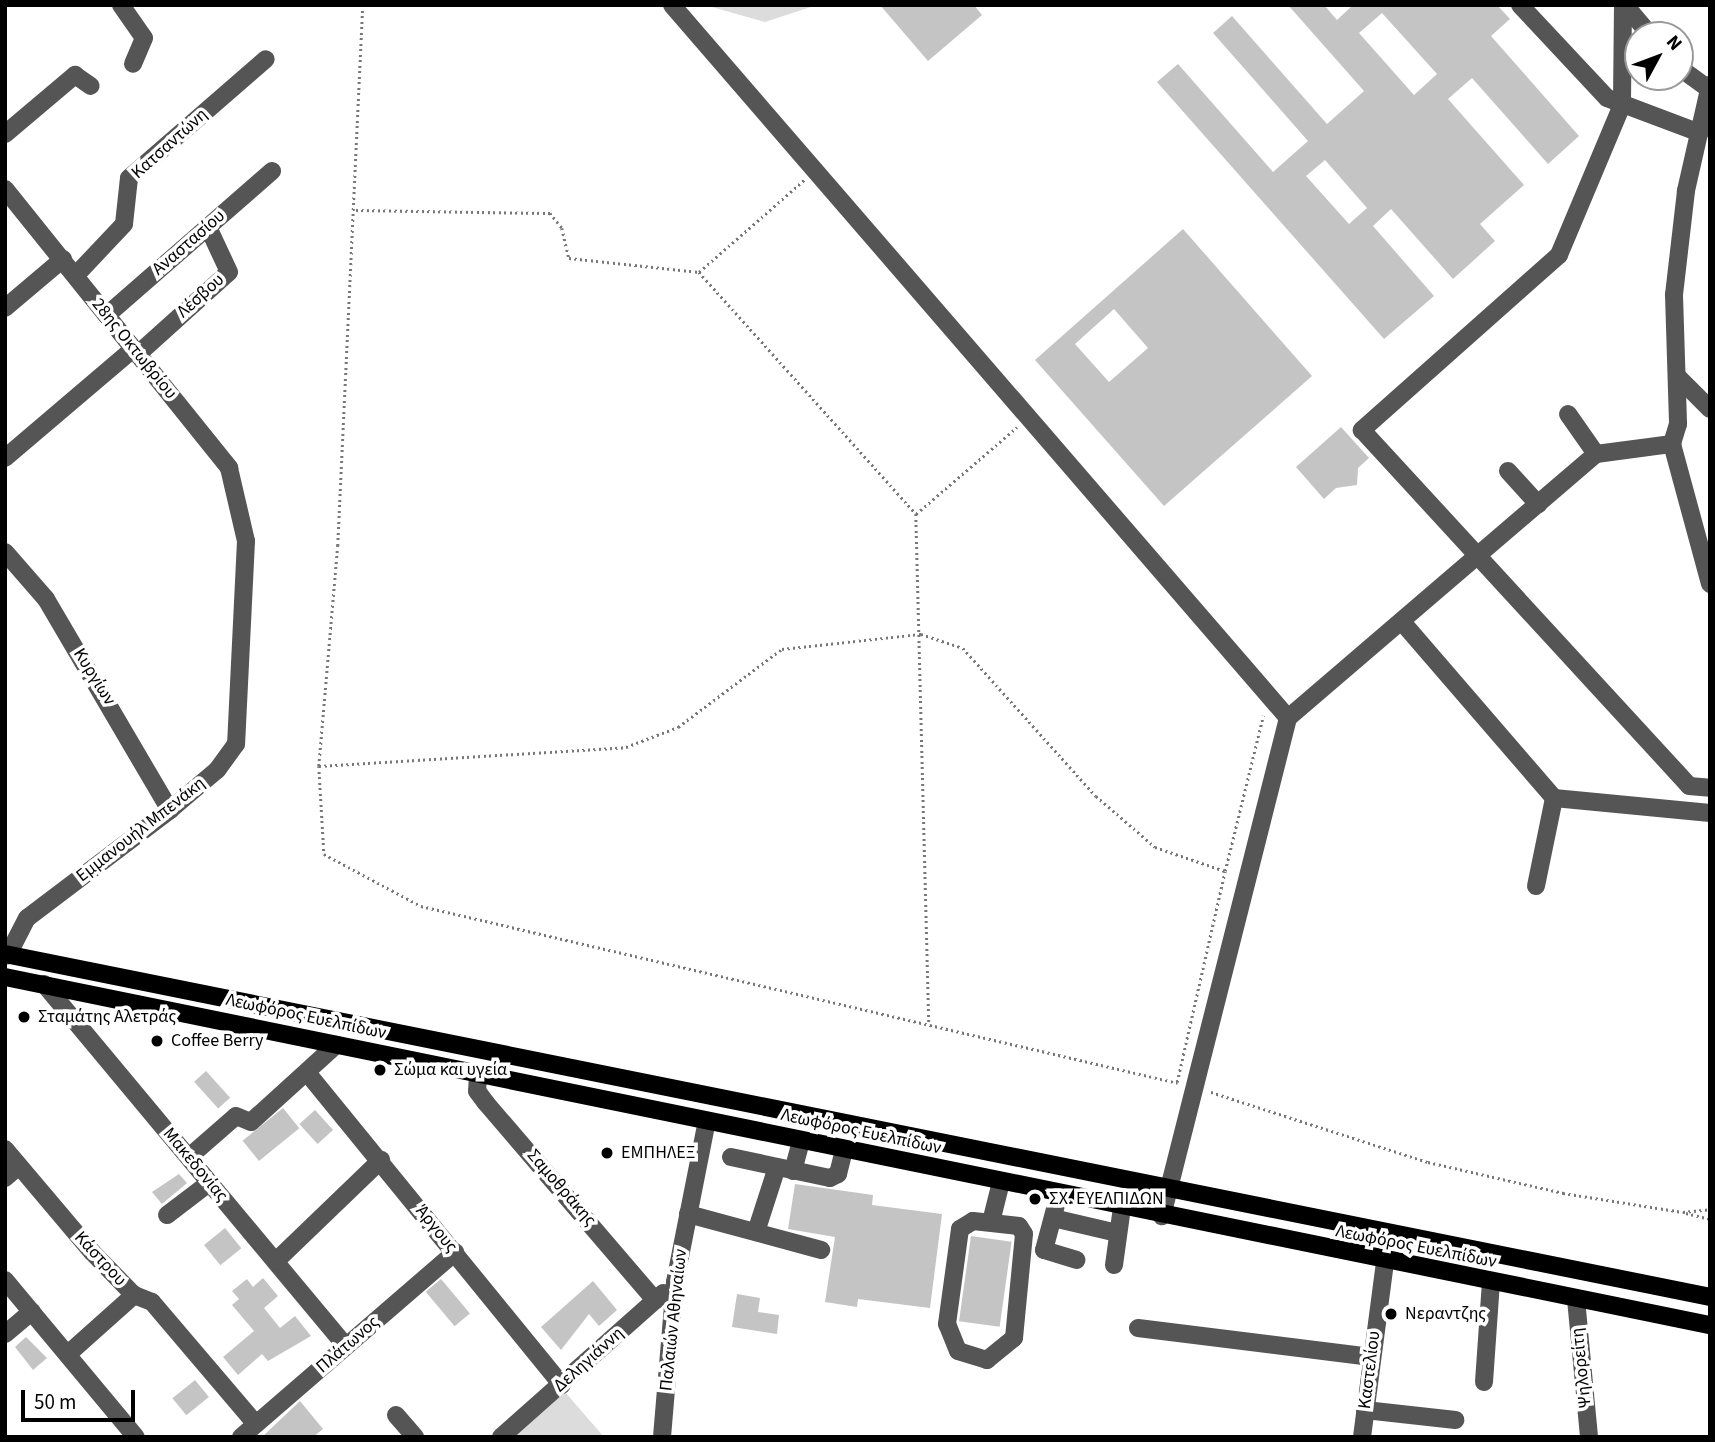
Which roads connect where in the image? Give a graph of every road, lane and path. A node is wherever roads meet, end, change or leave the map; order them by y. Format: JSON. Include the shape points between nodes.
{"nodes":[{"id":1,"x":121,"y":5,"type":"edge"},
{"id":2,"x":363,"y":5,"type":"edge"},
{"id":3,"x":672,"y":5,"type":"edge"},
{"id":4,"x":1520,"y":5,"type":"edge"},
{"id":5,"x":1624,"y":5,"type":"edge"},
{"id":6,"x":1638,"y":21,"type":"edge"},
{"id":7,"x":266,"y":59,"type":"dead end"},
{"id":8,"x":133,"y":64,"type":"dead end"},
{"id":9,"x":1694,"y":77,"type":"edge"},
{"id":10,"x":91,"y":86,"type":"dead end"},
{"id":11,"x":1709,"y":87,"type":"edge"},
{"id":12,"x":1622,"y":105,"type":"junction"},
{"id":13,"x":5,"y":134,"type":"edge"},
{"id":14,"x":1700,"y":134,"type":"junction"},
{"id":15,"x":1703,"y":159,"type":"edge"},
{"id":16,"x":814,"y":170,"type":"junction"},
{"id":17,"x":272,"y":171,"type":"dead end"},
{"id":18,"x":5,"y":189,"type":"edge"},
{"id":19,"x":356,"y":210,"type":"junction"},
{"id":20,"x":208,"y":227,"type":"junction"},
{"id":21,"x":63,"y":259,"type":"junction"},
{"id":22,"x":699,"y":272,"type":"junction"},
{"id":23,"x":76,"y":275,"type":"junction"},
{"id":24,"x":5,"y":308,"type":"edge"},
{"id":25,"x":107,"y":315,"type":"junction"},
{"id":26,"x":135,"y":351,"type":"junction"},
{"id":27,"x":1678,"y":377,"type":"junction"},
{"id":28,"x":1707,"y":409,"type":"edge"},
{"id":29,"x":1569,"y":414,"type":"dead end"},
{"id":30,"x":1028,"y":418,"type":"junction"},
{"id":31,"x":1672,"y":444,"type":"junction"},
{"id":32,"x":1596,"y":454,"type":"junction"},
{"id":33,"x":5,"y":458,"type":"edge"},
{"id":34,"x":1508,"y":471,"type":"dead end"},
{"id":35,"x":1538,"y":504,"type":"junction"},
{"id":36,"x":916,"y":514,"type":"junction"},
{"id":37,"x":243,"y":519,"type":"joint"},
{"id":38,"x":5,"y":552,"type":"edge"},
{"id":39,"x":1478,"y":556,"type":"junction"},
{"id":40,"x":1710,"y":584,"type":"edge"},
{"id":41,"x":1403,"y":623,"type":"junction"},
{"id":42,"x":921,"y":634,"type":"junction"},
{"id":43,"x":1282,"y":711,"type":"junction"},
{"id":44,"x":319,"y":766,"type":"junction"},
{"id":45,"x":1710,"y":788,"type":"edge"},
{"id":46,"x":1554,"y":798,"type":"junction"},
{"id":47,"x":170,"y":810,"type":"junction"},
{"id":48,"x":1710,"y":813,"type":"edge"},
{"id":49,"x":1225,"y":871,"type":"junction"},
{"id":50,"x":1536,"y":886,"type":"dead end"},
{"id":51,"x":7,"y":955,"type":"edge"},
{"id":52,"x":5,"y":977,"type":"edge"},
{"id":53,"x":44,"y":984,"type":"junction"},
{"id":54,"x":929,"y":1023,"type":"junction"},
{"id":55,"x":336,"y":1045,"type":"junction"},
{"id":56,"x":478,"y":1074,"type":"junction"},
{"id":57,"x":309,"y":1075,"type":"junction"},
{"id":58,"x":1186,"y":1084,"type":"junction"},
{"id":59,"x":707,"y":1121,"type":"junction"},
{"id":60,"x":801,"y":1141,"type":"junction"},
{"id":61,"x":5,"y":1149,"type":"edge"},
{"id":62,"x":844,"y":1150,"type":"junction"},
{"id":63,"x":189,"y":1157,"type":"junction"},
{"id":64,"x":731,"y":1157,"type":"dead end"},
{"id":65,"x":381,"y":1160,"type":"junction"},
{"id":66,"x":19,"y":1166,"type":"junction"},
{"id":67,"x":785,"y":1169,"type":"junction"},
{"id":68,"x":5,"y":1178,"type":"edge"},
{"id":69,"x":1001,"y":1182,"type":"junction"},
{"id":70,"x":209,"y":1183,"type":"junction"},
{"id":71,"x":1167,"y":1189,"type":"junction"},
{"id":72,"x":1059,"y":1194,"type":"junction"},
{"id":73,"x":1122,"y":1208,"type":"junction"},
{"id":74,"x":1710,"y":1209,"type":"edge"},
{"id":75,"x":1683,"y":1212,"type":"junction"},
{"id":76,"x":688,"y":1214,"type":"junction"},
{"id":77,"x":167,"y":1215,"type":"dead end"},
{"id":78,"x":1162,"y":1216,"type":"junction"},
{"id":79,"x":1053,"y":1218,"type":"junction"},
{"id":80,"x":1710,"y":1219,"type":"edge"},
{"id":81,"x":991,"y":1222,"type":"junction"},
{"id":82,"x":756,"y":1232,"type":"junction"},
{"id":83,"x":1117,"y":1233,"type":"junction"},
{"id":84,"x":821,"y":1250,"type":"dead end"},
{"id":85,"x":454,"y":1252,"type":"junction"},
{"id":86,"x":1076,"y":1260,"type":"dead end"},
{"id":87,"x":276,"y":1261,"type":"junction"},
{"id":88,"x":1385,"y":1262,"type":"junction"},
{"id":89,"x":1114,"y":1265,"type":"dead end"},
{"id":90,"x":5,"y":1280,"type":"edge"},
{"id":91,"x":675,"y":1282,"type":"junction"},
{"id":92,"x":1491,"y":1283,"type":"junction"},
{"id":93,"x":134,"y":1295,"type":"junction"},
{"id":94,"x":1710,"y":1297,"type":"edge"},
{"id":95,"x":1576,"y":1299,"type":"junction"},
{"id":96,"x":655,"y":1300,"type":"junction"},
{"id":97,"x":32,"y":1311,"type":"junction"},
{"id":98,"x":1710,"y":1325,"type":"edge"},
{"id":99,"x":1138,"y":1328,"type":"dead end"},
{"id":100,"x":5,"y":1334,"type":"edge"},
{"id":101,"x":346,"y":1346,"type":"junction"},
{"id":102,"x":68,"y":1354,"type":"junction"},
{"id":103,"x":1371,"y":1357,"type":"junction"},
{"id":104,"x":1484,"y":1382,"type":"dead end"},
{"id":105,"x":562,"y":1385,"type":"junction"},
{"id":106,"x":1365,"y":1410,"type":"junction"},
{"id":107,"x":396,"y":1415,"type":"dead end"},
{"id":108,"x":1455,"y":1420,"type":"dead end"},
{"id":109,"x":256,"y":1424,"type":"junction"},
{"id":110,"x":136,"y":1437,"type":"edge"},
{"id":111,"x":241,"y":1437,"type":"edge"},
{"id":112,"x":415,"y":1437,"type":"edge"},
{"id":113,"x":501,"y":1437,"type":"edge"},
{"id":114,"x":662,"y":1437,"type":"edge"},
{"id":115,"x":1362,"y":1437,"type":"edge"},
{"id":116,"x":1590,"y":1437,"type":"edge"}],
"edges":[{"from":1,"to":8,"type":"street","via":[[144,38]]},
{"from":2,"to":19,"type":"path"},
{"from":3,"to":16,"type":"street"},
{"from":4,"to":12,"type":"street","via":[[1595,88]]},
{"from":5,"to":6,"type":"street"},
{"from":5,"to":12,"type":"street"},
{"from":7,"to":23,"type":"street","name":"Κατσαντώνη","via":[[129,178],[124,224]]},
{"from":9,"to":11,"type":"street"},
{"from":10,"to":13,"type":"street","via":[[75,75]]},
{"from":11,"to":14,"type":"street"},
{"from":12,"to":14,"type":"street"},
{"from":12,"to":39,"type":"street","via":[[1559,256],[1362,429]]},
{"from":14,"to":15,"type":"street"},
{"from":15,"to":27,"type":"street","via":[[1686,191],[1674,295]]},
{"from":16,"to":22,"type":"path"},
{"from":16,"to":30,"type":"street"},
{"from":17,"to":20,"type":"street","name":"Αναστασίου"},
{"from":18,"to":21,"type":"street","name":"28ης Οκτωβρίου"},
{"from":19,"to":22,"type":"path","via":[[550,213],[562,228],[569,258]]},
{"from":19,"to":44,"type":"path"},
{"from":20,"to":25,"type":"street","name":"Αναστασίου"},
{"from":20,"to":26,"type":"street","name":"Λέσβου","via":[[229,272]]},
{"from":21,"to":23,"type":"street","name":"28ης Οκτωβρίου"},
{"from":21,"to":24,"type":"street"},
{"from":22,"to":36,"type":"path"},
{"from":23,"to":25,"type":"street","name":"28ης Οκτωβρίου"},
{"from":25,"to":26,"type":"street","name":"28ης Οκτωβρίου"},
{"from":26,"to":33,"type":"street","name":"Λέσβου"},
{"from":26,"to":37,"type":"street","name":"28ης Οκτωβρίου","via":[[229,468]]},
{"from":27,"to":28,"type":"street"},
{"from":27,"to":31,"type":"street"},
{"from":29,"to":32,"type":"street"},
{"from":30,"to":36,"type":"path"},
{"from":30,"to":43,"type":"street"},
{"from":31,"to":32,"type":"street"},
{"from":31,"to":40,"type":"street"},
{"from":32,"to":35,"type":"street"},
{"from":34,"to":35,"type":"street"},
{"from":35,"to":39,"type":"street"},
{"from":36,"to":42,"type":"path"},
{"from":37,"to":47,"type":"street","name":"Εμμανουήλ Μπενάκη","via":[[236,744],[217,770]]},
{"from":38,"to":47,"type":"street","name":"Κυργίων","via":[[46,599]]},
{"from":39,"to":41,"type":"street"},
{"from":39,"to":45,"type":"street","via":[[1689,786]]},
{"from":41,"to":43,"type":"street"},
{"from":41,"to":46,"type":"street"},
{"from":42,"to":44,"type":"path","via":[[782,649],[678,727],[639,744]]},
{"from":42,"to":49,"type":"path","via":[[963,648],[1096,796],[1155,847]]},
{"from":42,"to":54,"type":"path"},
{"from":43,"to":49,"type":"path","via":[[1262,718]]},
{"from":43,"to":58,"type":"street"},
{"from":44,"to":54,"type":"path","via":[[324,854],[421,906]]},
{"from":46,"to":48,"type":"street"},
{"from":46,"to":50,"type":"street"},
{"from":47,"to":51,"type":"street","name":"Εμμανουήλ Μπενάκη","via":[[27,918]]},
{"from":49,"to":58,"type":"path"},
{"from":51,"to":71,"type":"main road","name":"Λεωφόρος Ευελπίδων"},
{"from":52,"to":53,"type":"main road","name":"Λεωφόρος Ευελπίδων"},
{"from":53,"to":55,"type":"main road","name":"Λεωφόρος Ευελπίδων"},
{"from":53,"to":63,"type":"street","name":"Μακεδονίας"},
{"from":54,"to":58,"type":"path"},
{"from":55,"to":56,"type":"main road","name":"Λεωφόρος Ευελπίδων"},
{"from":55,"to":57,"type":"street"},
{"from":56,"to":59,"type":"main road","name":"Λεωφόρος Ευελπίδων"},
{"from":56,"to":96,"type":"street","name":"Σαμοθράκης","via":[[477,1091]]},
{"from":57,"to":63,"type":"street","via":[[251,1122],[230,1120]]},
{"from":57,"to":65,"type":"street","name":"Άργους"},
{"from":58,"to":71,"type":"street"},
{"from":58,"to":75,"type":"path","via":[[1428,1162]]},
{"from":59,"to":60,"type":"main road","name":"Λεωφόρος Ευελπίδων"},
{"from":59,"to":76,"type":"street","name":"Παλαιών Αθηναίων"},
{"from":60,"to":62,"type":"main road","name":"Λεωφόρος Ευελπίδων"},
{"from":60,"to":67,"type":"street"},
{"from":61,"to":66,"type":"street","name":"Κάστρου"},
{"from":62,"to":67,"type":"street","via":[[835,1178]]},
{"from":62,"to":69,"type":"main road","name":"Λεωφόρος Ευελπίδων"},
{"from":63,"to":70,"type":"street","name":"Μακεδονίας"},
{"from":64,"to":67,"type":"street"},
{"from":65,"to":85,"type":"street","name":"Άργους"},
{"from":65,"to":87,"type":"street"},
{"from":66,"to":68,"type":"street"},
{"from":66,"to":93,"type":"street","name":"Κάστρου"},
{"from":67,"to":82,"type":"street"},
{"from":69,"to":72,"type":"main road","name":"Λεωφόρος Ευελπίδων"},
{"from":69,"to":81,"type":"street"},
{"from":70,"to":77,"type":"street"},
{"from":70,"to":87,"type":"street","name":"Μακεδονίας"},
{"from":71,"to":78,"type":"street"},
{"from":71,"to":94,"type":"main road","name":"Λεωφόρος Ευελπίδων"},
{"from":72,"to":73,"type":"main road","name":"Λεωφόρος Ευελπίδων"},
{"from":72,"to":79,"type":"street"},
{"from":73,"to":78,"type":"main road","name":"Λεωφόρος Ευελπίδων"},
{"from":73,"to":83,"type":"street"},
{"from":74,"to":75,"type":"path"},
{"from":75,"to":80,"type":"path"},
{"from":76,"to":82,"type":"street"},
{"from":76,"to":91,"type":"street","name":"Παλαιών Αθηναίων"},
{"from":78,"to":88,"type":"main road","name":"Λεωφόρος Ευελπίδων"},
{"from":79,"to":83,"type":"street"},
{"from":79,"to":86,"type":"street","via":[[1045,1253]]},
{"from":81,"to":81,"type":"street","via":[[1019,1226],[1024,1234],[1014,1338],[988,1360],[958,1351],[947,1324],[960,1229],[973,1221]]},
{"from":82,"to":84,"type":"street"},
{"from":83,"to":89,"type":"street"},
{"from":85,"to":101,"type":"street","name":"Πλάτωνος"},
{"from":85,"to":105,"type":"street","name":"Άργους"},
{"from":87,"to":101,"type":"street","name":"Μακεδονίας"},
{"from":88,"to":92,"type":"main road","name":"Λεωφόρος Ευελπίδων"},
{"from":88,"to":103,"type":"street","name":"Καστελίου"},
{"from":90,"to":97,"type":"street"},
{"from":91,"to":96,"type":"street","name":"Δεληγιάννη"},
{"from":91,"to":114,"type":"street","name":"Παλαιών Αθηναίων"},
{"from":92,"to":95,"type":"main road","name":"Λεωφόρος Ευελπίδων"},
{"from":92,"to":104,"type":"street"},
{"from":93,"to":102,"type":"street"},
{"from":93,"to":109,"type":"street","name":"Κάστρου","via":[[152,1302]]},
{"from":95,"to":98,"type":"main road","name":"Λεωφόρος Ευελπίδων"},
{"from":95,"to":116,"type":"street","name":"Ψηλορείτη"},
{"from":96,"to":105,"type":"street","name":"Δεληγιάννη"},
{"from":97,"to":100,"type":"street"},
{"from":97,"to":102,"type":"street"},
{"from":99,"to":103,"type":"street"},
{"from":101,"to":109,"type":"street","name":"Πλάτωνος"},
{"from":102,"to":110,"type":"street"},
{"from":103,"to":106,"type":"street","name":"Καστελίου"},
{"from":105,"to":113,"type":"street","name":"Δεληγιάννη"},
{"from":106,"to":108,"type":"street"},
{"from":106,"to":115,"type":"street","name":"Καστελίου"},
{"from":107,"to":112,"type":"street"},
{"from":109,"to":111,"type":"street","name":"Πλάτωνος"}]}
